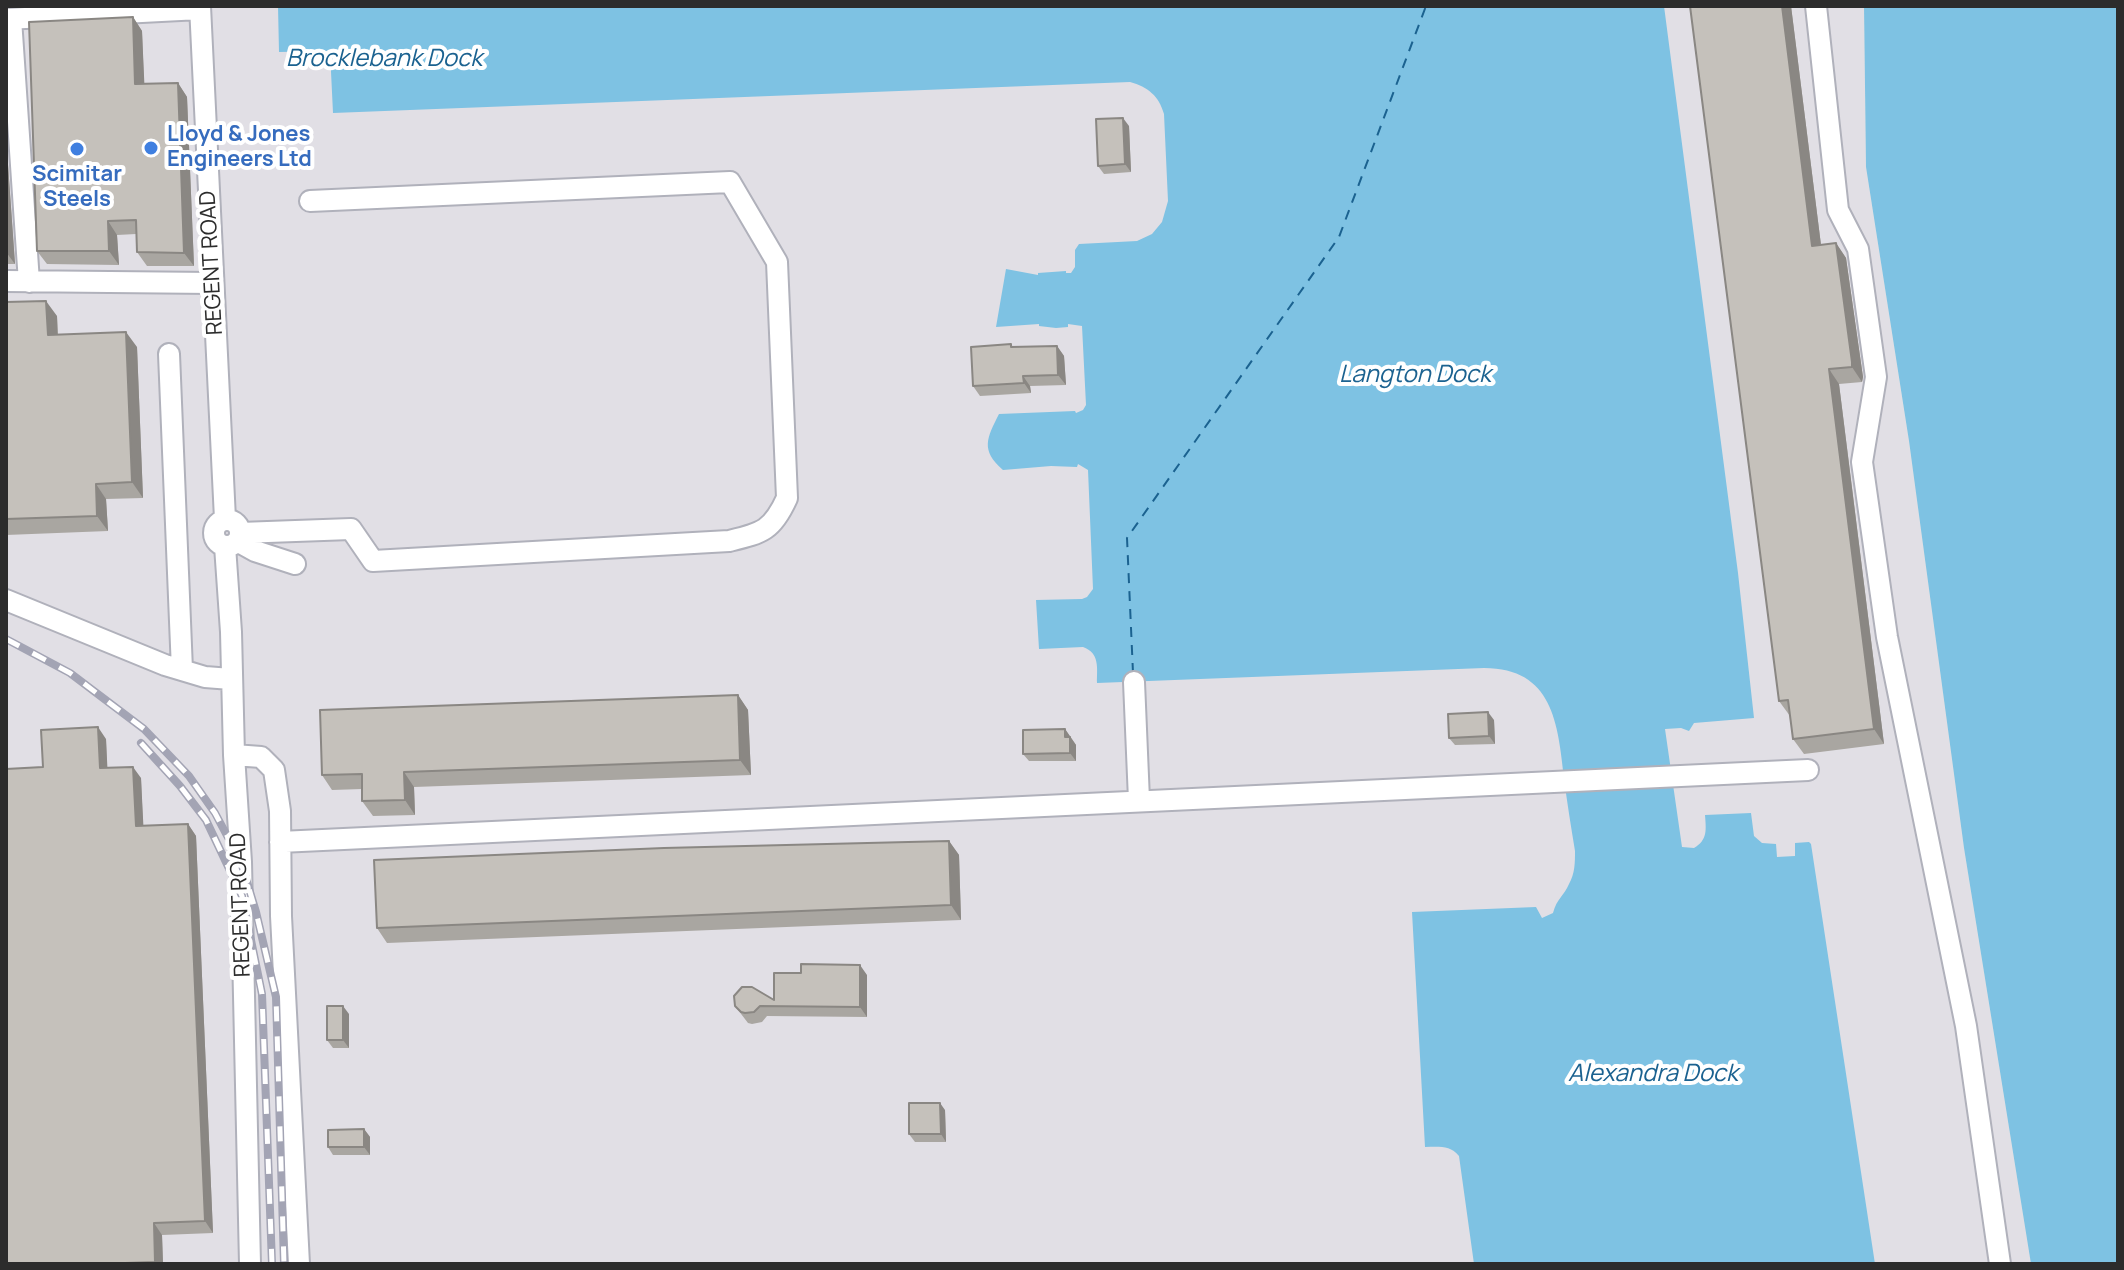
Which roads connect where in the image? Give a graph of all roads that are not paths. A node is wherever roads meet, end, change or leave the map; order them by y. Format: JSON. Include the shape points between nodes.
{"nodes":[{"id":1,"x":1816,"y":6,"type":"edge"},
{"id":2,"x":200,"y":8,"type":"edge"},
{"id":3,"x":92,"y":10,"type":"edge"},
{"id":4,"x":8,"y":19,"type":"edge"},
{"id":5,"x":310,"y":201,"type":"dead end"},
{"id":6,"x":6,"y":281,"type":"edge"},
{"id":7,"x":29,"y":282,"type":"junction"},
{"id":8,"x":213,"y":283,"type":"junction"},
{"id":9,"x":169,"y":354,"type":"dead end"},
{"id":10,"x":232,"y":535,"type":"junction"},
{"id":11,"x":295,"y":564,"type":"dead end"},
{"id":12,"x":6,"y":600,"type":"edge"},
{"id":13,"x":182,"y":670,"type":"junction"},
{"id":14,"x":231,"y":679,"type":"junction"},
{"id":15,"x":1134,"y":682,"type":"dead end"},
{"id":16,"x":234,"y":755,"type":"junction"},
{"id":17,"x":1808,"y":770,"type":"dead end"},
{"id":18,"x":1139,"y":800,"type":"junction"},
{"id":19,"x":280,"y":842,"type":"junction"},
{"id":20,"x":250,"y":1264,"type":"edge"},
{"id":21,"x":299,"y":1264,"type":"edge"},
{"id":22,"x":2000,"y":1264,"type":"edge"}],
"edges":[{"from":1,"to":22,"type":"street","via":[[1838,210],[1858,249],[1876,377],[1862,462],[1887,637],[1966,1026]]},
{"from":2,"to":3,"type":"street"},
{"from":2,"to":8,"type":"street","name":"REGENT ROAD"},
{"from":3,"to":4,"type":"street"},
{"from":4,"to":7,"type":"street"},
{"from":5,"to":10,"type":"street","via":[[730,182],[777,262],[787,498],[778,517],[759,534],[729,541],[373,561],[351,529]]},
{"from":6,"to":7,"type":"street"},
{"from":7,"to":8,"type":"street"},
{"from":8,"to":10,"type":"street","name":"REGENT ROAD"},
{"from":9,"to":13,"type":"street"},
{"from":10,"to":11,"type":"street","via":[[255,551]]},
{"from":10,"to":14,"type":"street","name":"REGENT ROAD"},
{"from":12,"to":13,"type":"street"},
{"from":13,"to":14,"type":"street"},
{"from":14,"to":16,"type":"street","name":"REGENT ROAD"},
{"from":15,"to":18,"type":"street"},
{"from":16,"to":19,"type":"street","via":[[261,757],[274,770]]},
{"from":16,"to":20,"type":"street","name":"REGENT ROAD"},
{"from":17,"to":18,"type":"street"},
{"from":18,"to":19,"type":"street"},
{"from":19,"to":21,"type":"street"}]}
